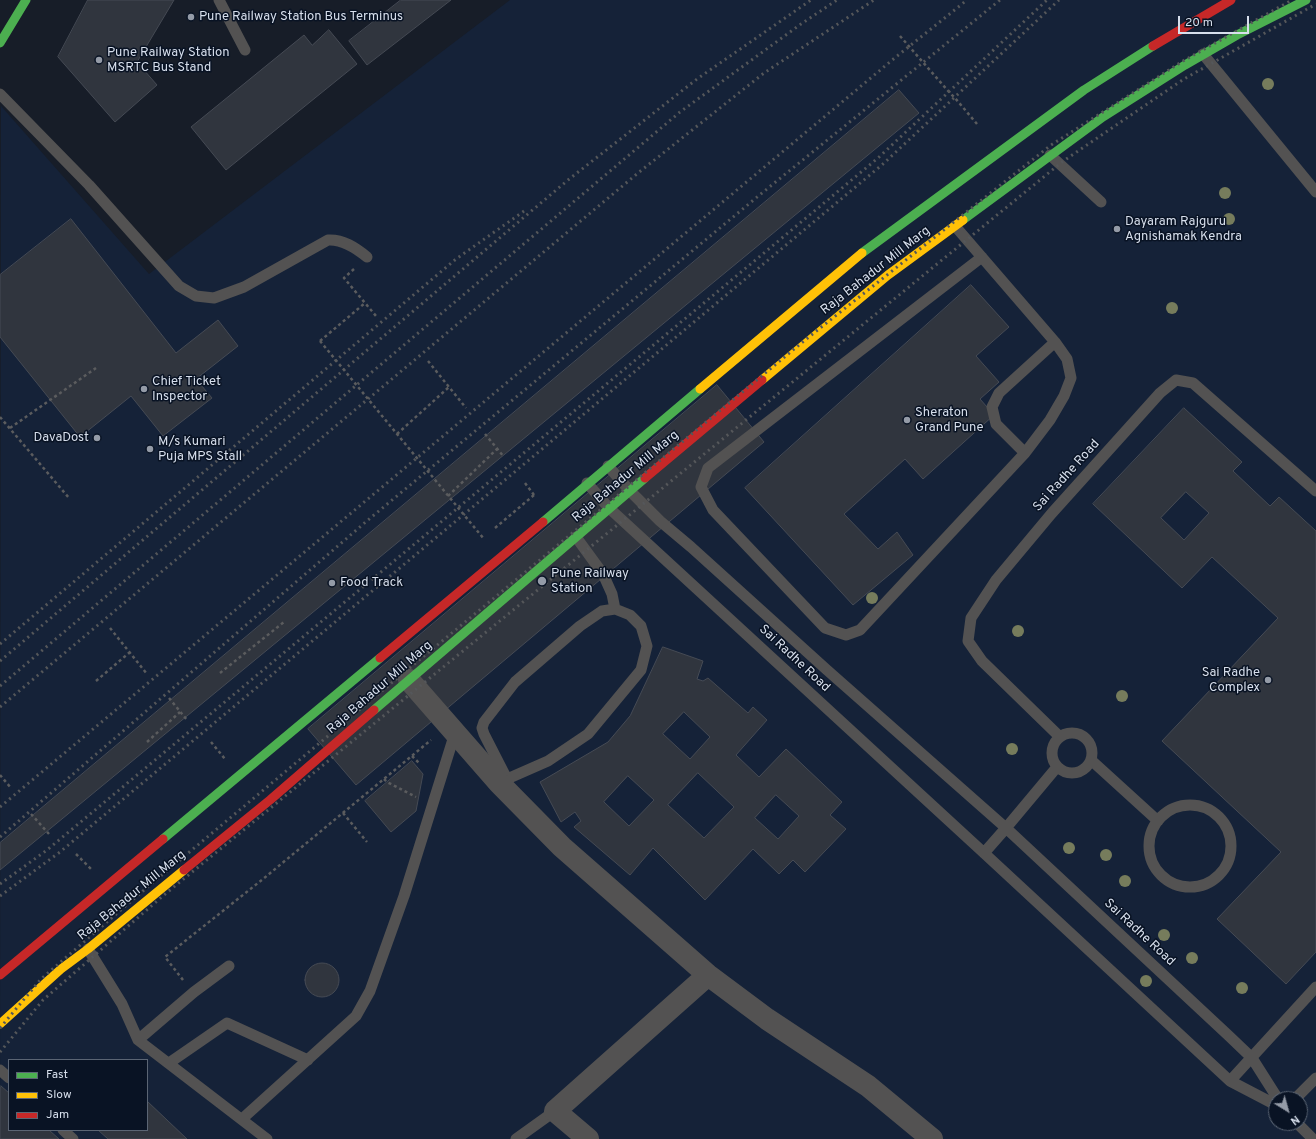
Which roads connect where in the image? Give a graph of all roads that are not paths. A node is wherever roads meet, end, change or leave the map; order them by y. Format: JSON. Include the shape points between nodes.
{"nodes":[{"id":1,"x":26,"y":0,"type":"edge"},
{"id":2,"x":219,"y":0,"type":"edge"},
{"id":3,"x":1230,"y":0,"type":"edge"},
{"id":4,"x":1306,"y":0,"type":"edge"},
{"id":5,"x":0,"y":43,"type":"edge"},
{"id":6,"x":245,"y":50,"type":"dead end"},
{"id":7,"x":1203,"y":54,"type":"junction"},
{"id":8,"x":0,"y":94,"type":"edge"},
{"id":9,"x":1050,"y":155,"type":"junction"},
{"id":10,"x":1316,"y":192,"type":"edge"},
{"id":11,"x":1101,"y":202,"type":"dead end"},
{"id":12,"x":955,"y":226,"type":"junction"},
{"id":13,"x":367,"y":257,"type":"road end"},
{"id":14,"x":982,"y":257,"type":"junction"},
{"id":15,"x":1055,"y":342,"type":"junction"},
{"id":16,"x":1025,"y":453,"type":"junction"},
{"id":17,"x":608,"y":466,"type":"junction"},
{"id":18,"x":587,"y":484,"type":"junction"},
{"id":19,"x":630,"y":491,"type":"junction"},
{"id":20,"x":1316,"y":491,"type":"edge"},
{"id":21,"x":609,"y":508,"type":"junction"},
{"id":22,"x":576,"y":537,"type":"junction"},
{"id":23,"x":615,"y":609,"type":"junction"},
{"id":24,"x":409,"y":680,"type":"junction"},
{"id":25,"x":455,"y":733,"type":"junction"},
{"id":26,"x":1060,"y":736,"type":"junction"},
{"id":27,"x":1091,"y":760,"type":"junction"},
{"id":28,"x":1057,"y":767,"type":"junction"},
{"id":29,"x":503,"y":781,"type":"junction"},
{"id":30,"x":1158,"y":821,"type":"junction"},
{"id":31,"x":1006,"y":828,"type":"junction"},
{"id":32,"x":984,"y":853,"type":"junction"},
{"id":33,"x":88,"y":949,"type":"junction"},
{"id":34,"x":229,"y":966,"type":"dead end"},
{"id":35,"x":708,"y":975,"type":"junction"},
{"id":36,"x":0,"y":976,"type":"edge"},
{"id":37,"x":1316,"y":987,"type":"edge"},
{"id":38,"x":0,"y":1024,"type":"edge"},
{"id":39,"x":138,"y":1040,"type":"junction"},
{"id":40,"x":1252,"y":1058,"type":"junction"},
{"id":41,"x":308,"y":1060,"type":"junction"},
{"id":42,"x":169,"y":1063,"type":"junction"},
{"id":43,"x":0,"y":1070,"type":"edge"},
{"id":44,"x":8,"y":1077,"type":"edge"},
{"id":45,"x":1316,"y":1078,"type":"edge"},
{"id":46,"x":1230,"y":1082,"type":"junction"},
{"id":47,"x":1273,"y":1091,"type":"edge"},
{"id":48,"x":1303,"y":1091,"type":"edge"},
{"id":49,"x":1268,"y":1101,"type":"edge"},
{"id":50,"x":555,"y":1111,"type":"junction"},
{"id":51,"x":242,"y":1119,"type":"junction"},
{"id":52,"x":64,"y":1131,"type":"edge"},
{"id":53,"x":1304,"y":1131,"type":"edge"},
{"id":54,"x":73,"y":1139,"type":"edge"},
{"id":55,"x":267,"y":1139,"type":"edge"},
{"id":56,"x":516,"y":1139,"type":"edge"},
{"id":57,"x":588,"y":1139,"type":"edge"},
{"id":58,"x":932,"y":1139,"type":"edge"},
{"id":59,"x":1312,"y":1139,"type":"edge"}],
"edges":[{"from":1,"to":5,"type":"main road"},
{"from":2,"to":6,"type":"lane"},
{"from":3,"to":17,"type":"main road","name":"Raja Bahadur Mill Marg","via":[[1084,90],[867,249]]},
{"from":4,"to":7,"type":"main road","name":"Raja Bahadur Mill Marg"},
{"from":7,"to":9,"type":"main road","name":"Raja Bahadur Mill Marg","via":[[1103,117]]},
{"from":7,"to":10,"type":"lane"},
{"from":8,"to":13,"type":"lane","via":[[89,185],[179,286],[196,296],[214,298],[244,287],[328,240],[337,239],[358,249]]},
{"from":9,"to":11,"type":"lane"},
{"from":9,"to":12,"type":"main road","name":"Raja Bahadur Mill Marg"},
{"from":12,"to":14,"type":"lane"},
{"from":12,"to":19,"type":"main road","name":"Raja Bahadur Mill Marg","via":[[888,275]]},
{"from":14,"to":15,"type":"lane"},
{"from":14,"to":16,"type":"lane","via":[[708,468],[701,487],[713,510],[825,628],[846,635],[860,630]]},
{"from":15,"to":16,"type":"lane","via":[[1067,359],[1072,378],[1050,420]]},
{"from":15,"to":16,"type":"lane","via":[[999,393],[992,407],[996,424]]},
{"from":17,"to":18,"type":"main road","name":"Raja Bahadur Mill Marg"},
{"from":17,"to":19,"type":"lane","name":"Sai Radhe Road"},
{"from":18,"to":21,"type":"lane","name":"Sai Radhe Road"},
{"from":18,"to":36,"type":"main road","name":"Raja Bahadur Mill Marg"},
{"from":19,"to":21,"type":"main road","name":"Raja Bahadur Mill Marg"},
{"from":19,"to":31,"type":"lane","name":"Sai Radhe Road"},
{"from":20,"to":26,"type":"lane","name":"Sai Radhe Road","via":[[1193,382],[1176,380],[1160,393],[1052,513],[996,580],[971,618],[968,641],[982,660]]},
{"from":21,"to":22,"type":"main road","name":"Raja Bahadur Mill Marg"},
{"from":21,"to":32,"type":"lane","name":"Sai Radhe Road"},
{"from":22,"to":23,"type":"lane","via":[[603,574],[612,594]]},
{"from":22,"to":24,"type":"main road","name":"Raja Bahadur Mill Marg"},
{"from":23,"to":29,"type":"lane","via":[[602,611],[580,626],[515,682],[484,722],[482,728]]},
{"from":23,"to":29,"type":"lane","via":[[630,615],[641,626],[647,646],[641,670],[588,734],[548,761]]},
{"from":24,"to":25,"type":"street"},
{"from":24,"to":33,"type":"main road","name":"Raja Bahadur Mill Marg","via":[[270,800]]},
{"from":25,"to":29,"type":"street"},
{"from":25,"to":41,"type":"lane","via":[[404,896],[367,998],[356,1016]]},
{"from":26,"to":27,"type":"lane","via":[[1072,733],[1084,737],[1092,747]]},
{"from":26,"to":28,"type":"lane","via":[[1052,747]]},
{"from":27,"to":28,"type":"lane","via":[[1076,773],[1069,773]]},
{"from":27,"to":30,"type":"lane"},
{"from":28,"to":31,"type":"lane"},
{"from":29,"to":35,"type":"street","via":[[562,847]]},
{"from":30,"to":30,"type":"lane","via":[[1168,811],[1195,804],[1208,808],[1220,816],[1228,828],[1232,841],[1231,855],[1225,868],[1216,878],[1203,885],[1177,885],[1165,878],[1156,869],[1149,845],[1151,832]]},
{"from":31,"to":32,"type":"lane"},
{"from":31,"to":40,"type":"lane","name":"Sai Radhe Road"},
{"from":32,"to":46,"type":"lane","name":"Sai Radhe Road"},
{"from":33,"to":38,"type":"main road","name":"Raja Bahadur Mill Marg","via":[[61,969]]},
{"from":33,"to":39,"type":"lane","via":[[122,1004]]},
{"from":34,"to":39,"type":"lane"},
{"from":35,"to":50,"type":"street"},
{"from":35,"to":58,"type":"street","via":[[767,1019],[868,1086]]},
{"from":37,"to":40,"type":"lane"},
{"from":39,"to":42,"type":"lane"},
{"from":40,"to":46,"type":"lane"},
{"from":40,"to":47,"type":"lane","name":"Sai Radhe Road"},
{"from":41,"to":42,"type":"lane","via":[[227,1023]]},
{"from":41,"to":51,"type":"lane"},
{"from":42,"to":51,"type":"lane"},
{"from":43,"to":44,"type":"lane"},
{"from":45,"to":48,"type":"lane"},
{"from":46,"to":49,"type":"lane","name":"Sai Radhe Road"},
{"from":50,"to":56,"type":"lane"},
{"from":50,"to":57,"type":"street"},
{"from":51,"to":55,"type":"lane"},
{"from":52,"to":54,"type":"lane"},
{"from":53,"to":59,"type":"lane"}]}
